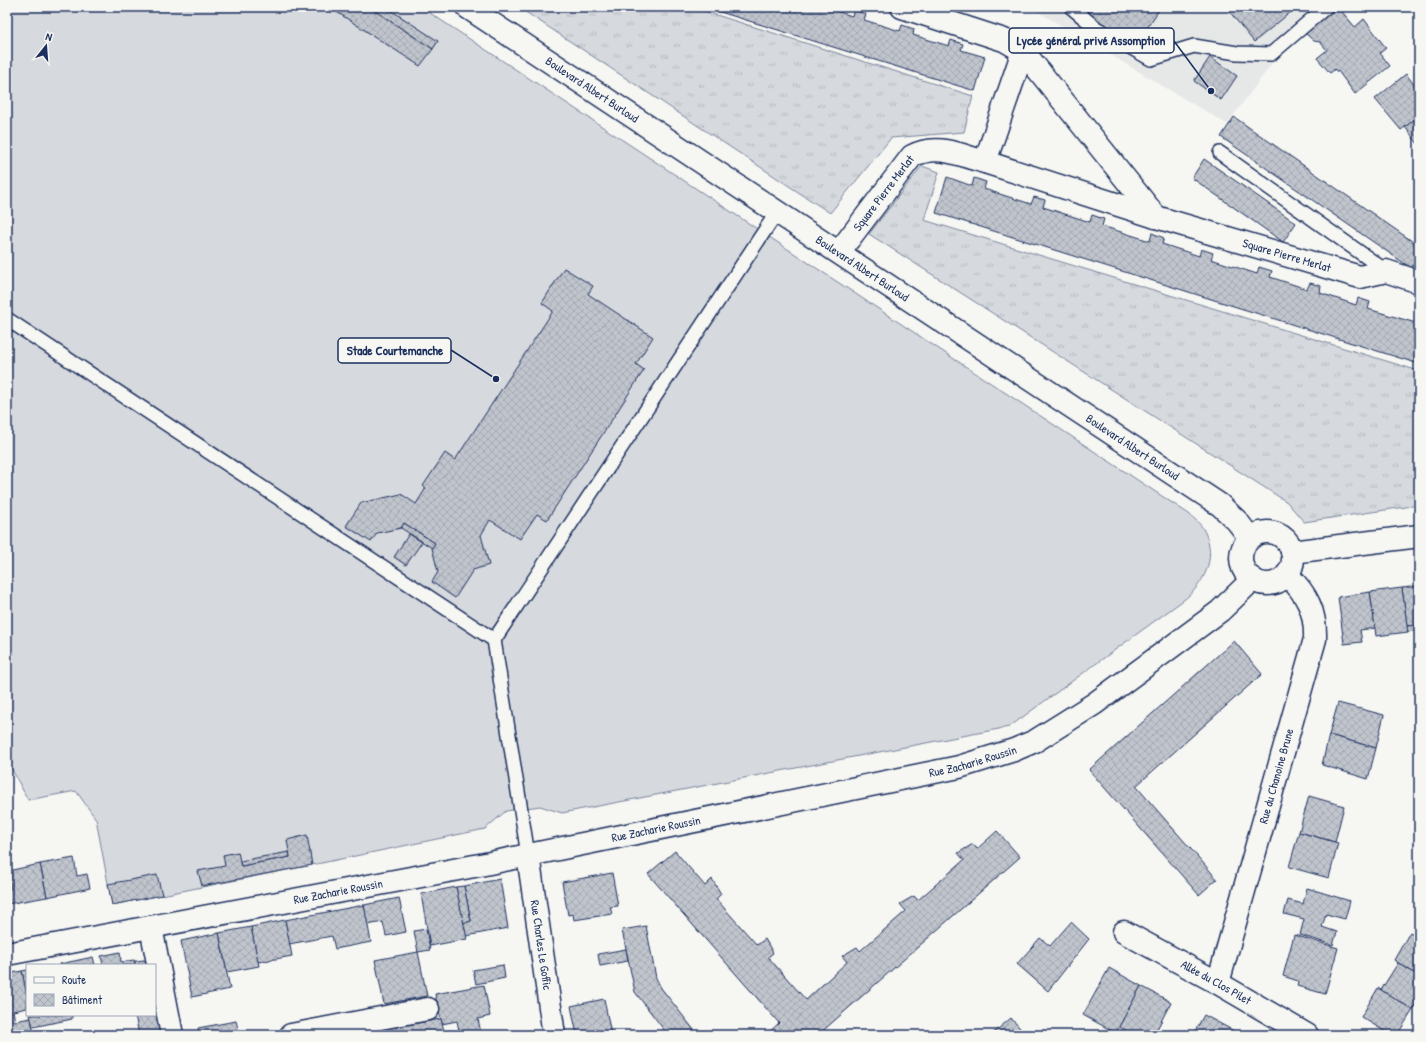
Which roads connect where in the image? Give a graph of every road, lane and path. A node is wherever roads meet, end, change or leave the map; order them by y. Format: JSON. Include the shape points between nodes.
{"nodes":[{"id":1,"x":467,"y":7,"type":"edge"},
{"id":2,"x":902,"y":7,"type":"edge"},
{"id":3,"x":1071,"y":7,"type":"edge"},
{"id":4,"x":1326,"y":7,"type":"edge"},
{"id":5,"x":1023,"y":51,"type":"junction"},
{"id":6,"x":1220,"y":153,"type":"dead end"},
{"id":7,"x":985,"y":162,"type":"junction"},
{"id":8,"x":777,"y":212,"type":"junction"},
{"id":9,"x":1156,"y":217,"type":"junction"},
{"id":10,"x":839,"y":252,"type":"junction"},
{"id":11,"x":1386,"y":271,"type":"junction"},
{"id":12,"x":1419,"y":282,"type":"edge"},
{"id":13,"x":7,"y":319,"type":"edge"},
{"id":14,"x":1419,"y":536,"type":"edge"},
{"id":15,"x":1250,"y":538,"type":"junction"},
{"id":16,"x":1292,"y":552,"type":"junction"},
{"id":17,"x":1288,"y":576,"type":"junction"},
{"id":18,"x":1253,"y":579,"type":"junction"},
{"id":19,"x":494,"y":640,"type":"junction"},
{"id":20,"x":528,"y":855,"type":"junction"},
{"id":21,"x":151,"y":927,"type":"junction"},
{"id":22,"x":1124,"y":932,"type":"dead end"},
{"id":23,"x":7,"y":954,"type":"edge"},
{"id":24,"x":1218,"y":983,"type":"junction"},
{"id":25,"x":428,"y":1009,"type":"dead end"},
{"id":26,"x":172,"y":1035,"type":"edge"},
{"id":27,"x":291,"y":1035,"type":"edge"},
{"id":28,"x":554,"y":1035,"type":"edge"},
{"id":29,"x":1307,"y":1035,"type":"edge"}],
"edges":[{"from":1,"to":8,"type":"street","name":"Boulevard Albert Burloud"},
{"from":2,"to":5,"type":"street","via":[[1004,40]]},
{"from":3,"to":4,"type":"lane","via":[[1096,28],[1151,59],[1194,46],[1237,53],[1271,54]]},
{"from":5,"to":7,"type":"street"},
{"from":5,"to":9,"type":"street"},
{"from":6,"to":11,"type":"lane"},
{"from":7,"to":9,"type":"street","name":"Square Pierre Merlat"},
{"from":7,"to":10,"type":"street","name":"Square Pierre Merlat","via":[[934,149],[912,156]]},
{"from":8,"to":10,"type":"street","name":"Boulevard Albert Burloud"},
{"from":8,"to":19,"type":"lane"},
{"from":9,"to":11,"type":"street","name":"Square Pierre Merlat","via":[[1360,277]]},
{"from":10,"to":15,"type":"street","name":"Boulevard Albert Burloud","via":[[1220,506],[1237,521]]},
{"from":11,"to":12,"type":"street"},
{"from":13,"to":19,"type":"lane"},
{"from":14,"to":16,"type":"street"},
{"from":15,"to":16,"type":"street","via":[[1263,532],[1273,534],[1288,543]]},
{"from":15,"to":18,"type":"street","via":[[1244,545],[1241,565]]},
{"from":16,"to":17,"type":"street","via":[[1294,564]]},
{"from":17,"to":18,"type":"street","via":[[1274,584],[1264,584]]},
{"from":17,"to":24,"type":"street","name":"Rue du Chanoine Brune","via":[[1311,606],[1315,639]]},
{"from":18,"to":20,"type":"street","name":"Rue Zacharie Roussin","via":[[1220,611],[1094,704],[1035,741],[1014,750],[959,767]]},
{"from":19,"to":20,"type":"lane"},
{"from":20,"to":21,"type":"street","name":"Rue Zacharie Roussin"},
{"from":20,"to":28,"type":"street","name":"Rue Charles Le Goffic"},
{"from":21,"to":23,"type":"street","name":"Rue Zacharie Roussin"},
{"from":21,"to":26,"type":"street"},
{"from":22,"to":24,"type":"street","name":"Allée du Clos Pilet"},
{"from":24,"to":29,"type":"street","name":"Allée du Clos Pilet"},
{"from":25,"to":27,"type":"street"}]}
